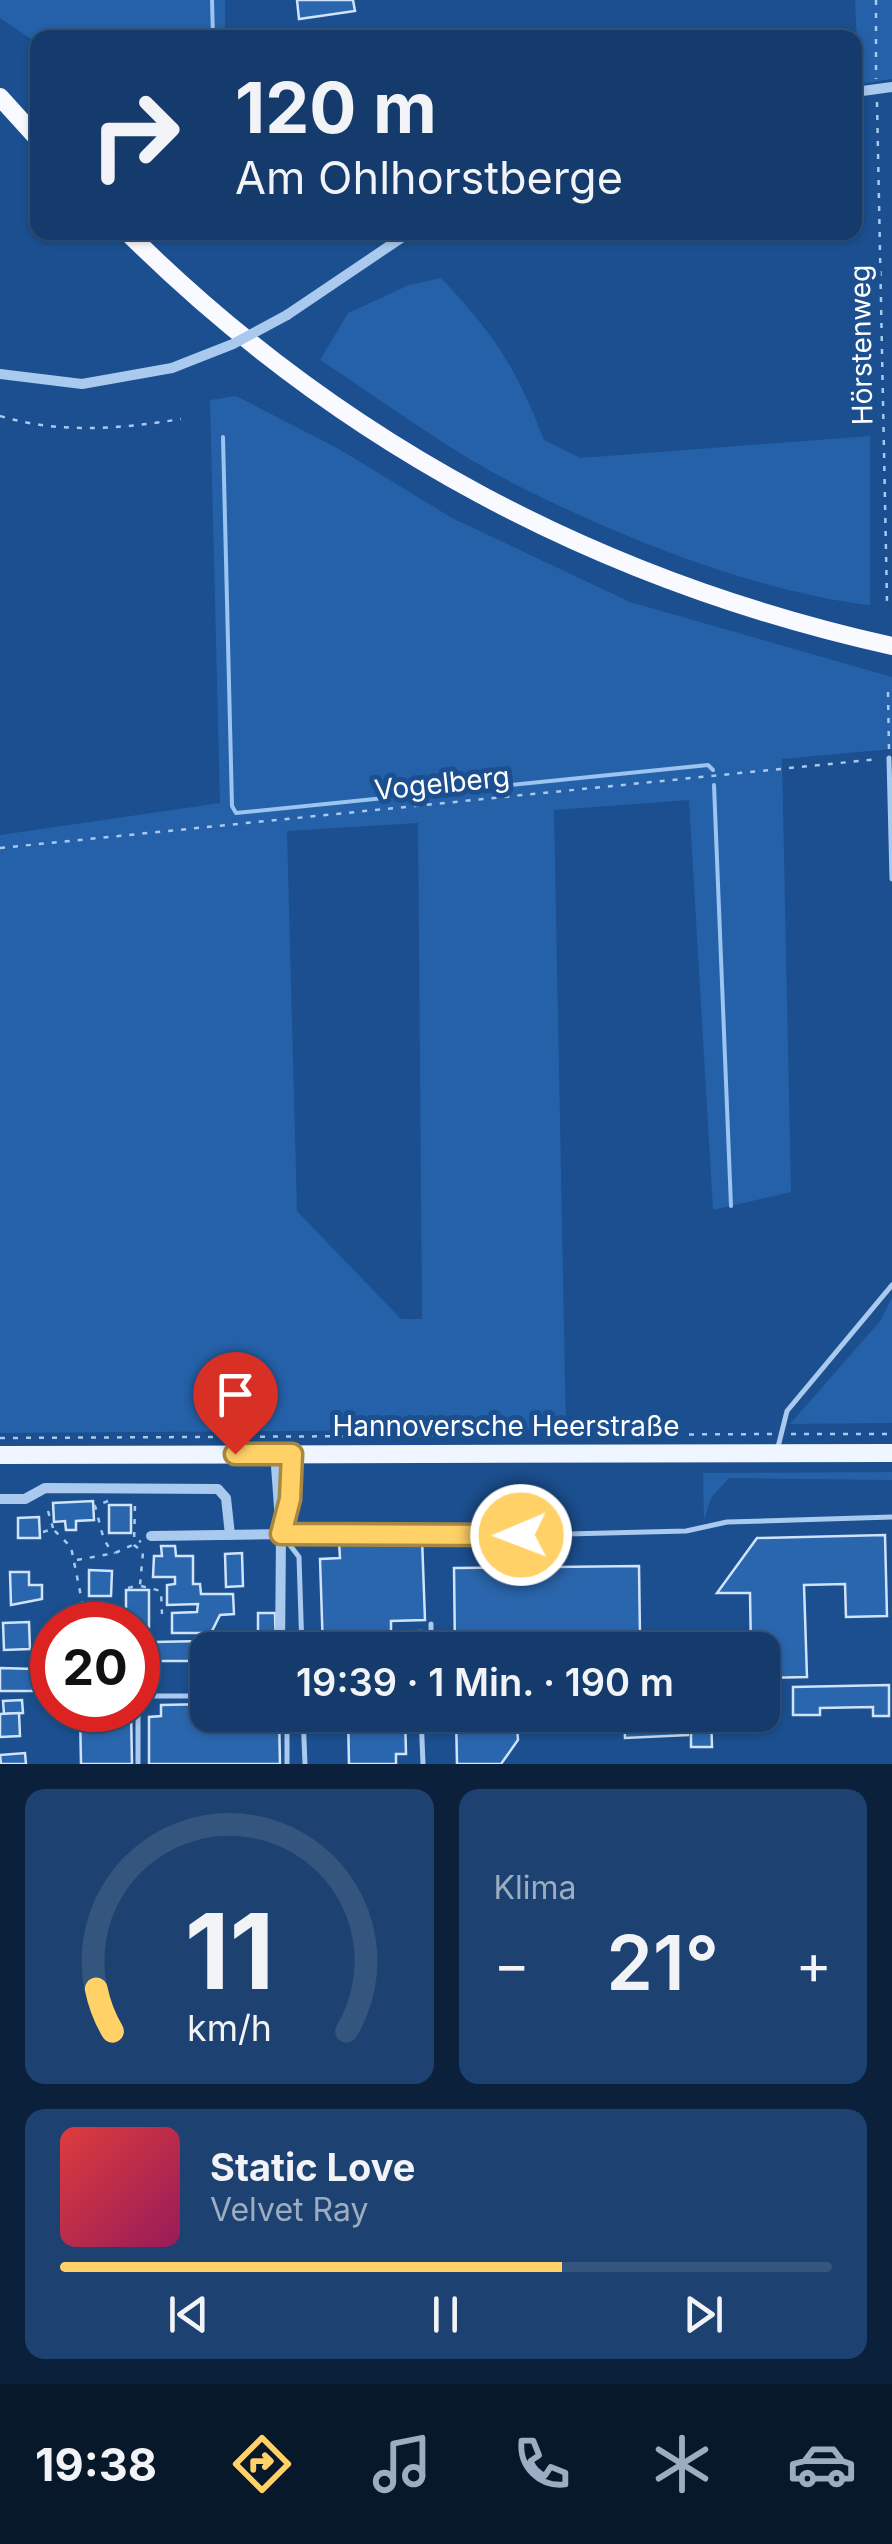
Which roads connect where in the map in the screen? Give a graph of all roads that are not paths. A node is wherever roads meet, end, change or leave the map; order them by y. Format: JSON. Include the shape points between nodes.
{"nodes":[{"id":1,"x":892,"y":87,"type":"edge"},
{"id":2,"x":862,"y":91,"type":"edge"},
{"id":3,"x":0,"y":97,"type":"edge"},
{"id":4,"x":30,"y":131,"type":"edge"},
{"id":5,"x":136,"y":240,"type":"edge"},
{"id":6,"x":398,"y":240,"type":"edge"},
{"id":7,"x":0,"y":374,"type":"edge"},
{"id":8,"x":892,"y":646,"type":"edge"},
{"id":9,"x":889,"y":758,"type":"road end"},
{"id":10,"x":892,"y":879,"type":"edge"},
{"id":11,"x":892,"y":1285,"type":"edge"},
{"id":12,"x":778,"y":1443,"type":"junction"},
{"id":13,"x":892,"y":1453,"type":"edge"},
{"id":14,"x":283,"y":1454,"type":"junction"},
{"id":15,"x":0,"y":1455,"type":"edge"},
{"id":16,"x":1,"y":1499,"type":"edge"},
{"id":17,"x":0,"y":1507,"type":"edge"},
{"id":18,"x":892,"y":1517,"type":"edge"},
{"id":19,"x":432,"y":1532,"type":"joint"},
{"id":20,"x":281,"y":1534,"type":"junction"},
{"id":21,"x":230,"y":1535,"type":"junction"},
{"id":22,"x":151,"y":1536,"type":"road end"},
{"id":23,"x":430,"y":1624,"type":"dead end"},
{"id":24,"x":280,"y":1632,"type":"edge"},
{"id":25,"x":302,"y":1632,"type":"edge"},
{"id":26,"x":430,"y":1632,"type":"edge"},
{"id":27,"x":190,"y":1696,"type":"edge"},
{"id":28,"x":286,"y":1732,"type":"edge"},
{"id":29,"x":303,"y":1732,"type":"edge"},
{"id":30,"x":421,"y":1732,"type":"edge"},
{"id":31,"x":138,"y":1764,"type":"edge"},
{"id":32,"x":287,"y":1764,"type":"edge"},
{"id":33,"x":304,"y":1764,"type":"edge"},
{"id":34,"x":422,"y":1764,"type":"edge"}],
"edges":[{"from":1,"to":2,"type":"street"},
{"from":3,"to":4,"type":"highway"},
{"from":5,"to":8,"type":"highway","via":[[282,370],[475,494],[646,574],[780,619]]},
{"from":6,"to":7,"type":"street","bridge":true,"via":[[287,315],[172,368],[82,384]]},
{"from":9,"to":10,"type":"lane"},
{"from":11,"to":12,"type":"lane","via":[[787,1410]]},
{"from":12,"to":13,"type":"main road","name":"Hannoversche Heerstraße"},
{"from":12,"to":14,"type":"main road","name":"Hannoversche Heerstraße"},
{"from":14,"to":15,"type":"main road","name":"Hannoversche Heerstraße"},
{"from":14,"to":20,"type":"street"},
{"from":16,"to":17,"type":"street"},
{"from":16,"to":21,"type":"street","via":[[24,1499],[45,1488],[218,1489],[226,1498]]},
{"from":18,"to":19,"type":"lane","via":[[727,1522],[686,1531],[443,1537]]},
{"from":19,"to":20,"type":"street"},
{"from":20,"to":21,"type":"street"},
{"from":20,"to":24,"type":"street"},
{"from":20,"to":25,"type":"lane","via":[[300,1557]]},
{"from":21,"to":22,"type":"street"},
{"from":23,"to":26,"type":"lane"},
{"from":27,"to":31,"type":"lane","via":[[146,1696],[138,1706]]},
{"from":28,"to":32,"type":"lane"},
{"from":29,"to":33,"type":"lane"},
{"from":30,"to":34,"type":"lane"}]}
